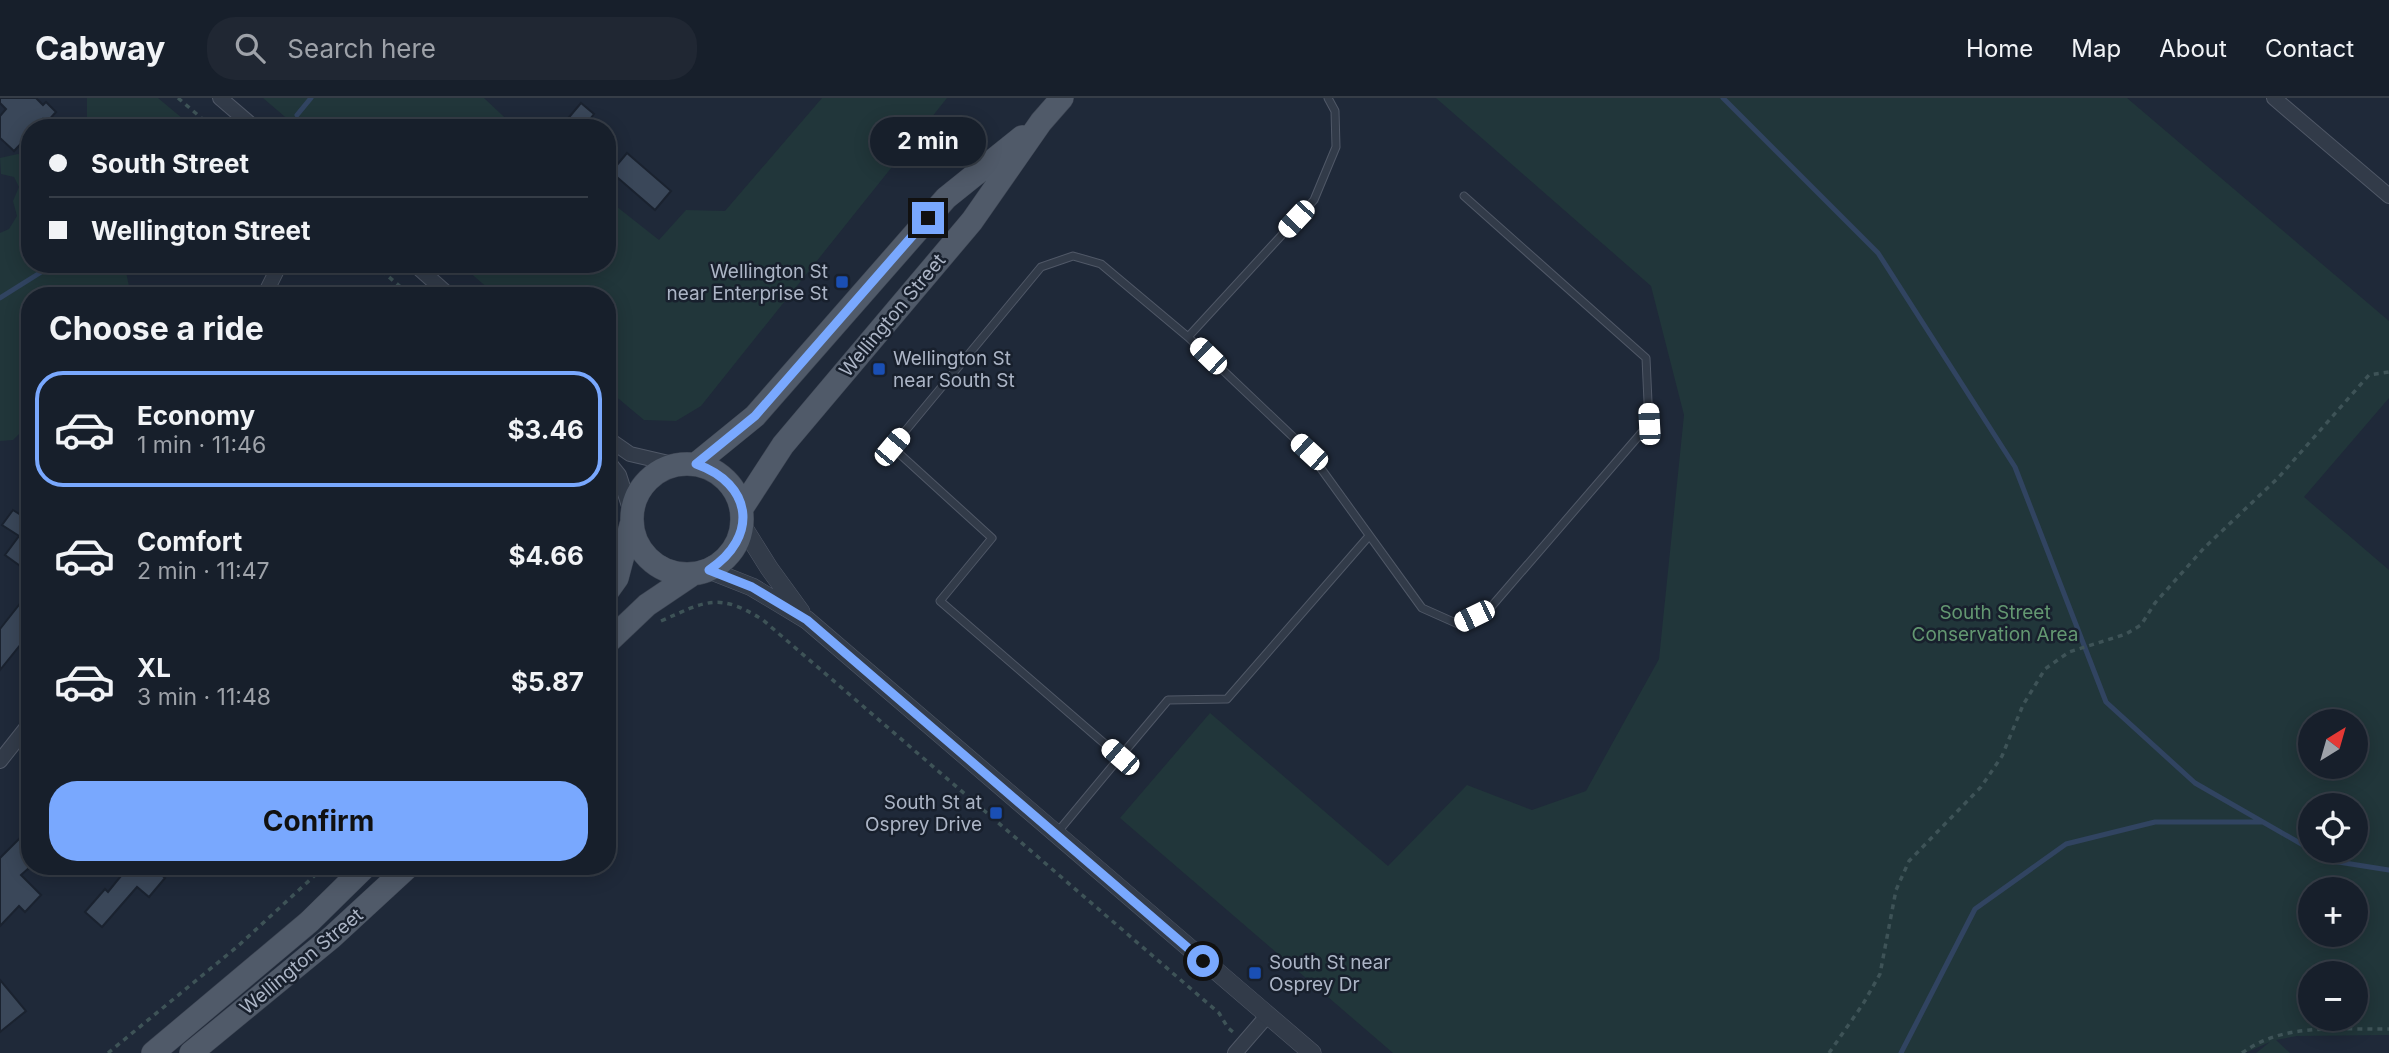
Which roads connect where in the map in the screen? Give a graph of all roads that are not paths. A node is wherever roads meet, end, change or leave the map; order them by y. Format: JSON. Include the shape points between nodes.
{"nodes":[{"id":1,"x":220,"y":98,"type":"edge"},
{"id":2,"x":1062,"y":98,"type":"edge"},
{"id":3,"x":1328,"y":98,"type":"edge"},
{"id":4,"x":2274,"y":98,"type":"edge"},
{"id":5,"x":244,"y":119,"type":"edge"},
{"id":6,"x":1041,"y":122,"type":"junction"},
{"id":7,"x":1464,"y":196,"type":"dead end"},
{"id":8,"x":2389,"y":196,"type":"edge"},
{"id":9,"x":424,"y":273,"type":"edge"},
{"id":10,"x":440,"y":287,"type":"edge"},
{"id":11,"x":1188,"y":337,"type":"junction"},
{"id":12,"x":616,"y":444,"type":"edge"},
{"id":13,"x":673,"y":464,"type":"junction"},
{"id":14,"x":696,"y":464,"type":"junction"},
{"id":15,"x":616,"y":471,"type":"edge"},
{"id":16,"x":742,"y":517,"type":"junction"},
{"id":17,"x":631,"y":519,"type":"junction"},
{"id":18,"x":1369,"y":536,"type":"junction"},
{"id":19,"x":701,"y":572,"type":"junction"},
{"id":20,"x":616,"y":579,"type":"edge"},
{"id":21,"x":807,"y":620,"type":"junction"},
{"id":22,"x":616,"y":648,"type":"edge"},
{"id":23,"x":21,"y":734,"type":"edge"},
{"id":24,"x":1120,"y":757,"type":"junction"},
{"id":25,"x":0,"y":761,"type":"edge"},
{"id":26,"x":1055,"y":834,"type":"junction"},
{"id":27,"x":357,"y":875,"type":"edge"},
{"id":28,"x":399,"y":875,"type":"edge"},
{"id":29,"x":1267,"y":1016,"type":"junction"},
{"id":30,"x":153,"y":1053,"type":"edge"},
{"id":31,"x":191,"y":1053,"type":"edge"},
{"id":32,"x":1235,"y":1053,"type":"edge"},
{"id":33,"x":1312,"y":1053,"type":"edge"}],
"edges":[{"from":1,"to":5,"type":"street"},
{"from":2,"to":6,"type":"main road","name":"Wellington Street"},
{"from":3,"to":11,"type":"lane","via":[[1335,111],[1336,147],[1314,200]]},
{"from":4,"to":8,"type":"street"},
{"from":6,"to":14,"type":"main road","name":"Wellington Street","via":[[946,198],[755,416]]},
{"from":6,"to":16,"type":"main road","name":"Wellington Street","via":[[972,221],[783,445]]},
{"from":7,"to":18,"type":"lane","via":[[1646,358],[1649,424],[1491,607],[1458,624],[1422,608]]},
{"from":9,"to":10,"type":"street"},
{"from":11,"to":18,"type":"lane","via":[[1309,452]]},
{"from":11,"to":24,"type":"lane","via":[[1101,264],[1073,256],[1041,267],[892,447],[992,538],[940,601]]},
{"from":12,"to":13,"type":"street","via":[[630,454]]},
{"from":13,"to":14,"type":"main road"},
{"from":13,"to":17,"type":"main road","via":[[648,478],[636,493]]},
{"from":14,"to":16,"type":"main road","via":[[726,479],[738,495]]},
{"from":15,"to":17,"type":"street"},
{"from":16,"to":19,"type":"main road","name":"Wellington Street","via":[[737,544],[725,559]]},
{"from":16,"to":21,"type":"street","via":[[769,568]]},
{"from":17,"to":19,"type":"main road","via":[[634,537],[655,565],[673,573]]},
{"from":17,"to":20,"type":"main road"},
{"from":18,"to":24,"type":"lane","via":[[1227,699],[1168,700]]},
{"from":19,"to":21,"type":"street","via":[[752,587]]},
{"from":19,"to":22,"type":"main road","name":"Wellington Street","via":[[647,605]]},
{"from":21,"to":26,"type":"street"},
{"from":23,"to":25,"type":"street"},
{"from":24,"to":26,"type":"lane"},
{"from":26,"to":29,"type":"street"},
{"from":27,"to":30,"type":"main road","name":"Wellington Street","via":[[309,922]]},
{"from":28,"to":31,"type":"main road","name":"Wellington Street"},
{"from":29,"to":32,"type":"street"},
{"from":29,"to":33,"type":"street"}]}
